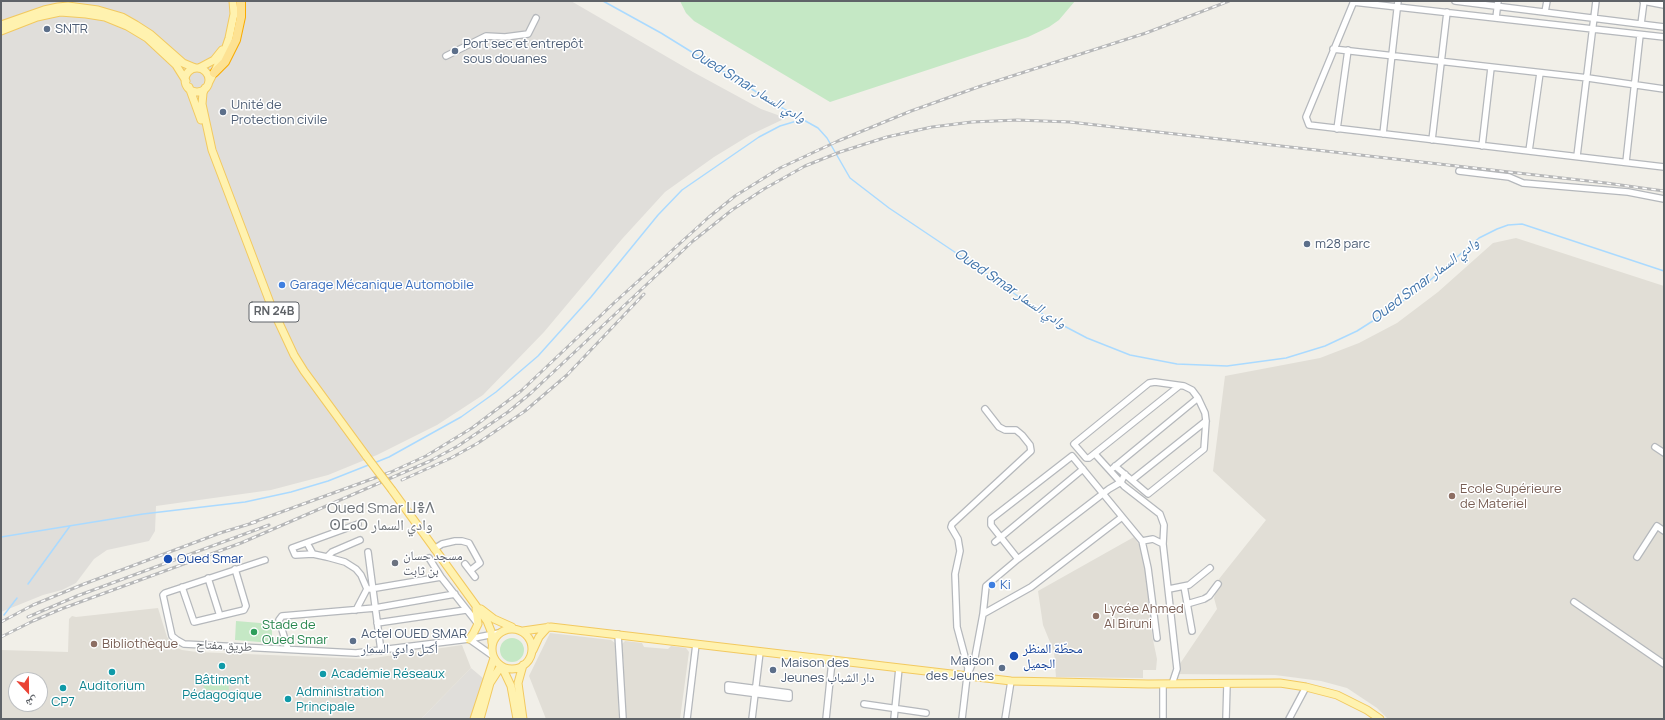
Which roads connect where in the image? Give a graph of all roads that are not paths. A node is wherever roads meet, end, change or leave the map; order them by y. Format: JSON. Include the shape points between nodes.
{"nodes":[{"id":1,"x":233,"y":1,"type":"edge"},
{"id":2,"x":241,"y":1,"type":"edge"},
{"id":3,"x":1354,"y":1,"type":"edge"},
{"id":4,"x":1455,"y":1,"type":"edge"},
{"id":5,"x":1547,"y":1,"type":"edge"},
{"id":6,"x":1596,"y":1,"type":"edge"},
{"id":7,"x":1644,"y":1,"type":"edge"},
{"id":8,"x":1398,"y":4,"type":"edge"},
{"id":9,"x":1498,"y":4,"type":"edge"},
{"id":10,"x":1664,"y":5,"type":"edge"},
{"id":11,"x":1447,"y":12,"type":"junction"},
{"id":12,"x":1545,"y":12,"type":"junction"},
{"id":13,"x":536,"y":18,"type":"dead end"},
{"id":14,"x":1496,"y":18,"type":"junction"},
{"id":15,"x":1595,"y":19,"type":"junction"},
{"id":16,"x":1641,"y":24,"type":"junction"},
{"id":17,"x":1,"y":25,"type":"edge"},
{"id":18,"x":1664,"y":27,"type":"edge"},
{"id":19,"x":1594,"y":29,"type":"junction"},
{"id":20,"x":1,"y":31,"type":"edge"},
{"id":21,"x":1640,"y":34,"type":"junction"},
{"id":22,"x":1664,"y":37,"type":"edge"},
{"id":23,"x":229,"y":38,"type":"junction"},
{"id":24,"x":1333,"y":49,"type":"junction"},
{"id":25,"x":1348,"y":50,"type":"junction"},
{"id":26,"x":446,"y":56,"type":"dead end"},
{"id":27,"x":1392,"y":56,"type":"junction"},
{"id":28,"x":1441,"y":62,"type":"junction"},
{"id":29,"x":197,"y":68,"type":"junction"},
{"id":30,"x":1491,"y":68,"type":"junction"},
{"id":31,"x":214,"y":73,"type":"junction"},
{"id":32,"x":1540,"y":73,"type":"junction"},
{"id":33,"x":1588,"y":78,"type":"junction"},
{"id":34,"x":187,"y":84,"type":"junction"},
{"id":35,"x":207,"y":85,"type":"junction"},
{"id":36,"x":1634,"y":85,"type":"junction"},
{"id":37,"x":1664,"y":89,"type":"edge"},
{"id":38,"x":1337,"y":129,"type":"junction"},
{"id":39,"x":1383,"y":134,"type":"junction"},
{"id":40,"x":1432,"y":140,"type":"junction"},
{"id":41,"x":1482,"y":146,"type":"junction"},
{"id":42,"x":212,"y":150,"type":"junction"},
{"id":43,"x":1529,"y":151,"type":"junction"},
{"id":44,"x":1578,"y":156,"type":"junction"},
{"id":45,"x":1626,"y":162,"type":"junction"},
{"id":46,"x":1664,"y":167,"type":"edge"},
{"id":47,"x":1459,"y":171,"type":"dead end"},
{"id":48,"x":1664,"y":199,"type":"edge"},
{"id":49,"x":1179,"y":386,"type":"junction"},
{"id":50,"x":1198,"y":398,"type":"junction"},
{"id":51,"x":985,"y":409,"type":"dead end"},
{"id":52,"x":1206,"y":421,"type":"junction"},
{"id":53,"x":1655,"y":447,"type":"dead end"},
{"id":54,"x":1663,"y":450,"type":"edge"},
{"id":55,"x":1094,"y":454,"type":"junction"},
{"id":56,"x":1113,"y":468,"type":"junction"},
{"id":57,"x":1083,"y":469,"type":"junction"},
{"id":58,"x":1126,"y":474,"type":"junction"},
{"id":59,"x":1132,"y":480,"type":"junction"},
{"id":60,"x":1121,"y":482,"type":"junction"},
{"id":61,"x":1103,"y":494,"type":"junction"},
{"id":62,"x":1122,"y":517,"type":"junction"},
{"id":63,"x":358,"y":524,"type":"dead end"},
{"id":64,"x":1664,"y":531,"type":"edge"},
{"id":65,"x":1000,"y":536,"type":"junction"},
{"id":66,"x":360,"y":540,"type":"dead end"},
{"id":67,"x":1142,"y":541,"type":"junction"},
{"id":68,"x":994,"y":542,"type":"dead end"},
{"id":69,"x":307,"y":543,"type":"junction"},
{"id":70,"x":1163,"y":544,"type":"junction"},
{"id":71,"x":434,"y":550,"type":"junction"},
{"id":72,"x":368,"y":552,"type":"dead end"},
{"id":73,"x":313,"y":554,"type":"junction"},
{"id":74,"x":327,"y":557,"type":"junction"},
{"id":75,"x":1637,"y":557,"type":"dead end"},
{"id":76,"x":429,"y":558,"type":"dead end"},
{"id":77,"x":1018,"y":559,"type":"junction"},
{"id":78,"x":265,"y":560,"type":"dead end"},
{"id":79,"x":465,"y":564,"type":"dead end"},
{"id":80,"x":1210,"y":568,"type":"dead end"},
{"id":81,"x":235,"y":569,"type":"junction"},
{"id":82,"x":471,"y":570,"type":"junction"},
{"id":83,"x":441,"y":577,"type":"junction"},
{"id":84,"x":475,"y":577,"type":"dead end"},
{"id":85,"x":208,"y":578,"type":"junction"},
{"id":86,"x":1218,"y":584,"type":"dead end"},
{"id":87,"x":1184,"y":586,"type":"junction"},
{"id":88,"x":182,"y":587,"type":"junction"},
{"id":89,"x":369,"y":589,"type":"junction"},
{"id":90,"x":1168,"y":589,"type":"junction"},
{"id":91,"x":454,"y":594,"type":"junction"},
{"id":92,"x":1574,"y":602,"type":"dead end"},
{"id":93,"x":474,"y":604,"type":"junction"},
{"id":94,"x":1187,"y":604,"type":"junction"},
{"id":95,"x":375,"y":608,"type":"junction"},
{"id":96,"x":356,"y":610,"type":"junction"},
{"id":97,"x":466,"y":610,"type":"junction"},
{"id":98,"x":982,"y":614,"type":"junction"},
{"id":99,"x":220,"y":616,"type":"junction"},
{"id":100,"x":377,"y":623,"type":"junction"},
{"id":101,"x":478,"y":624,"type":"junction"},
{"id":102,"x":548,"y":627,"type":"junction"},
{"id":103,"x":520,"y":630,"type":"junction"},
{"id":104,"x":1192,"y":631,"type":"dead end"},
{"id":105,"x":495,"y":633,"type":"junction"},
{"id":106,"x":618,"y":634,"type":"junction"},
{"id":107,"x":469,"y":638,"type":"junction"},
{"id":108,"x":1157,"y":638,"type":"dead end"},
{"id":109,"x":696,"y":644,"type":"junction"},
{"id":110,"x":288,"y":649,"type":"junction"},
{"id":111,"x":381,"y":651,"type":"junction"},
{"id":112,"x":532,"y":651,"type":"junction"},
{"id":113,"x":760,"y":652,"type":"junction"},
{"id":114,"x":493,"y":657,"type":"junction"},
{"id":115,"x":832,"y":660,"type":"junction"},
{"id":116,"x":1664,"y":664,"type":"edge"},
{"id":117,"x":524,"y":665,"type":"junction"},
{"id":118,"x":502,"y":667,"type":"junction"},
{"id":119,"x":899,"y":668,"type":"junction"},
{"id":120,"x":967,"y":676,"type":"junction"},
{"id":121,"x":492,"y":679,"type":"junction"},
{"id":122,"x":1011,"y":681,"type":"junction"},
{"id":123,"x":510,"y":682,"type":"junction"},
{"id":124,"x":1163,"y":684,"type":"junction"},
{"id":125,"x":1172,"y":684,"type":"junction"},
{"id":126,"x":1226,"y":684,"type":"junction"},
{"id":127,"x":1306,"y":687,"type":"junction"},
{"id":128,"x":756,"y":691,"type":"junction"},
{"id":129,"x":864,"y":704,"type":"dead end"},
{"id":130,"x":895,"y":709,"type":"junction"},
{"id":131,"x":926,"y":713,"type":"dead end"},
{"id":132,"x":474,"y":719,"type":"edge"},
{"id":133,"x":480,"y":719,"type":"edge"},
{"id":134,"x":517,"y":719,"type":"edge"},
{"id":135,"x":524,"y":719,"type":"edge"},
{"id":136,"x":623,"y":719,"type":"edge"},
{"id":137,"x":687,"y":719,"type":"edge"},
{"id":138,"x":752,"y":719,"type":"edge"},
{"id":139,"x":826,"y":719,"type":"edge"},
{"id":140,"x":894,"y":719,"type":"edge"},
{"id":141,"x":962,"y":719,"type":"edge"},
{"id":142,"x":1005,"y":719,"type":"edge"},
{"id":143,"x":1163,"y":719,"type":"edge"},
{"id":144,"x":1226,"y":719,"type":"edge"},
{"id":145,"x":1289,"y":719,"type":"edge"},
{"id":146,"x":1380,"y":719,"type":"edge"}],
"edges":[{"from":1,"to":23,"type":"main road","via":[[234,14]]},
{"from":2,"to":31,"type":"highway","via":[[242,17],[236,40],[225,62]]},
{"from":3,"to":8,"type":"street"},
{"from":3,"to":24,"type":"street"},
{"from":4,"to":9,"type":"street"},
{"from":5,"to":12,"type":"street"},
{"from":6,"to":15,"type":"street"},
{"from":7,"to":10,"type":"street"},
{"from":7,"to":16,"type":"street"},
{"from":8,"to":11,"type":"street"},
{"from":8,"to":27,"type":"street"},
{"from":9,"to":12,"type":"street"},
{"from":9,"to":14,"type":"street"},
{"from":11,"to":14,"type":"street"},
{"from":11,"to":28,"type":"street"},
{"from":12,"to":15,"type":"street"},
{"from":13,"to":26,"type":"street","via":[[528,34],[486,36]]},
{"from":14,"to":19,"type":"street"},
{"from":15,"to":16,"type":"street"},
{"from":15,"to":19,"type":"street"},
{"from":16,"to":18,"type":"street"},
{"from":17,"to":29,"type":"main road","via":[[44,10],[68,6],[98,10],[129,21],[150,34],[186,65]]},
{"from":19,"to":21,"type":"street"},
{"from":19,"to":33,"type":"street"},
{"from":20,"to":34,"type":"main road","via":[[37,17],[60,12],[105,17],[127,26],[150,41],[176,65]]},
{"from":21,"to":22,"type":"street"},
{"from":21,"to":36,"type":"street"},
{"from":23,"to":29,"type":"main road","via":[[214,60]]},
{"from":23,"to":31,"type":"main road"},
{"from":24,"to":25,"type":"street"},
{"from":24,"to":38,"type":"street","via":[[1306,120],[1312,126]]},
{"from":25,"to":27,"type":"street"},
{"from":25,"to":38,"type":"street"},
{"from":27,"to":28,"type":"street"},
{"from":27,"to":39,"type":"street"},
{"from":28,"to":30,"type":"street"},
{"from":28,"to":40,"type":"street"},
{"from":29,"to":34,"type":"main road","via":[[187,74]]},
{"from":29,"to":35,"type":"main road","via":[[208,74]]},
{"from":30,"to":32,"type":"street"},
{"from":30,"to":41,"type":"street"},
{"from":31,"to":35,"type":"main road"},
{"from":32,"to":33,"type":"street"},
{"from":32,"to":43,"type":"street"},
{"from":33,"to":36,"type":"street"},
{"from":33,"to":44,"type":"street"},
{"from":34,"to":35,"type":"main road","via":[[195,91]]},
{"from":34,"to":42,"type":"main road"},
{"from":35,"to":42,"type":"main road","via":[[202,104]]},
{"from":36,"to":37,"type":"street"},
{"from":36,"to":45,"type":"street"},
{"from":38,"to":39,"type":"street"},
{"from":39,"to":40,"type":"street"},
{"from":40,"to":41,"type":"street"},
{"from":41,"to":43,"type":"street"},
{"from":42,"to":71,"type":"main road","number":"RN 24B","bridge":true,"via":[[269,301],[294,355]]},
{"from":43,"to":44,"type":"street"},
{"from":44,"to":45,"type":"street"},
{"from":45,"to":46,"type":"street"},
{"from":47,"to":48,"type":"street","via":[[1509,177],[1523,183],[1628,192]]},
{"from":49,"to":50,"type":"street","via":[[1192,390]]},
{"from":49,"to":55,"type":"street"},
{"from":49,"to":55,"type":"street","via":[[1171,383],[1148,383],[1074,444],[1086,458]]},
{"from":50,"to":52,"type":"street"},
{"from":50,"to":56,"type":"street"},
{"from":51,"to":120,"type":"street","via":[[999,427],[1016,430],[1022,434],[1031,451],[952,524],[960,551],[955,574],[957,627],[968,668]]},
{"from":52,"to":59,"type":"street"},
{"from":52,"to":59,"type":"street","via":[[1204,449],[1148,494]]},
{"from":53,"to":54,"type":"street"},
{"from":55,"to":56,"type":"street"},
{"from":56,"to":58,"type":"street"},
{"from":56,"to":60,"type":"street"},
{"from":57,"to":61,"type":"street"},
{"from":57,"to":65,"type":"street"},
{"from":57,"to":65,"type":"street","via":[[1074,457],[1069,456],[991,519],[991,525]]},
{"from":58,"to":59,"type":"street"},
{"from":58,"to":60,"type":"street"},
{"from":60,"to":61,"type":"street"},
{"from":60,"to":70,"type":"street","via":[[1160,514],[1164,525]]},
{"from":61,"to":62,"type":"street"},
{"from":61,"to":77,"type":"street"},
{"from":62,"to":67,"type":"street"},
{"from":62,"to":98,"type":"street","via":[[1031,587]]},
{"from":63,"to":69,"type":"street"},
{"from":64,"to":75,"type":"street","via":[[1656,526]]},
{"from":65,"to":68,"type":"street"},
{"from":65,"to":77,"type":"street"},
{"from":66,"to":74,"type":"street","via":[[332,552]]},
{"from":67,"to":70,"type":"street","via":[[1153,539]]},
{"from":67,"to":108,"type":"street"},
{"from":69,"to":73,"type":"street"},
{"from":69,"to":73,"type":"street","via":[[292,548],[294,554]]},
{"from":70,"to":90,"type":"street"},
{"from":71,"to":82,"type":"street","via":[[442,544],[455,541],[469,543],[480,563]]},
{"from":71,"to":93,"type":"main road"},
{"from":72,"to":89,"type":"street"},
{"from":73,"to":74,"type":"street"},
{"from":74,"to":89,"type":"street","via":[[345,562],[356,569]]},
{"from":76,"to":83,"type":"street"},
{"from":77,"to":98,"type":"street","via":[[986,586]]},
{"from":78,"to":81,"type":"street","name":"طريق مفتاح"},
{"from":79,"to":82,"type":"street"},
{"from":80,"to":87,"type":"street","via":[[1195,582]]},
{"from":81,"to":85,"type":"street","name":"طريق مفتاح"},
{"from":81,"to":99,"type":"street","via":[[246,608]]},
{"from":82,"to":84,"type":"street"},
{"from":83,"to":89,"type":"street"},
{"from":83,"to":91,"type":"street"},
{"from":85,"to":88,"type":"street","name":"طريق مفتاح"},
{"from":85,"to":99,"type":"street"},
{"from":86,"to":94,"type":"street","via":[[1209,596]]},
{"from":87,"to":90,"type":"street"},
{"from":87,"to":94,"type":"street"},
{"from":88,"to":99,"type":"street","via":[[194,622]]},
{"from":88,"to":110,"type":"street","name":"طريق مفتاح","via":[[163,595],[169,628],[177,640],[184,644]]},
{"from":89,"to":95,"type":"street"},
{"from":89,"to":96,"type":"street"},
{"from":90,"to":125,"type":"street","via":[[1177,668]]},
{"from":91,"to":95,"type":"street"},
{"from":91,"to":97,"type":"street"},
{"from":92,"to":116,"type":"street"},
{"from":93,"to":101,"type":"main road"},
{"from":93,"to":103,"type":"main road","via":[[494,619]]},
{"from":93,"to":105,"type":"main road"},
{"from":94,"to":104,"type":"street"},
{"from":95,"to":96,"type":"street"},
{"from":95,"to":100,"type":"street"},
{"from":96,"to":110,"type":"street","via":[[282,616],[279,620]]},
{"from":97,"to":100,"type":"street"},
{"from":97,"to":101,"type":"street"},
{"from":98,"to":120,"type":"street","via":[[974,662]]},
{"from":100,"to":111,"type":"street"},
{"from":101,"to":107,"type":"main road"},
{"from":102,"to":103,"type":"main road"},
{"from":102,"to":106,"type":"main road"},
{"from":102,"to":112,"type":"main road"},
{"from":103,"to":105,"type":"main road","via":[[505,629]]},
{"from":103,"to":112,"type":"main road","via":[[530,640]]},
{"from":105,"to":107,"type":"street","name":"طريق مفتاح"},
{"from":105,"to":114,"type":"main road","via":[[492,643]]},
{"from":106,"to":109,"type":"main road"},
{"from":106,"to":136,"type":"street"},
{"from":107,"to":111,"type":"street","name":"طريق مفتاح"},
{"from":107,"to":114,"type":"street"},
{"from":109,"to":113,"type":"main road"},
{"from":109,"to":137,"type":"street"},
{"from":110,"to":111,"type":"street","name":"طريق مفتاح","via":[[356,653]]},
{"from":112,"to":117,"type":"main road"},
{"from":113,"to":115,"type":"main road"},
{"from":113,"to":128,"type":"street"},
{"from":114,"to":118,"type":"main road"},
{"from":114,"to":132,"type":"main road"},
{"from":115,"to":119,"type":"main road"},
{"from":115,"to":139,"type":"street"},
{"from":117,"to":118,"type":"main road","via":[[513,669]]},
{"from":117,"to":135,"type":"main road","via":[[518,683]]},
{"from":118,"to":121,"type":"main road"},
{"from":118,"to":123,"type":"main road"},
{"from":119,"to":120,"type":"main road"},
{"from":119,"to":130,"type":"street"},
{"from":120,"to":122,"type":"main road"},
{"from":120,"to":141,"type":"street"},
{"from":121,"to":123,"type":"main road"},
{"from":121,"to":133,"type":"main road"},
{"from":122,"to":124,"type":"main road"},
{"from":122,"to":142,"type":"street"},
{"from":123,"to":134,"type":"main road"},
{"from":124,"to":125,"type":"main road"},
{"from":124,"to":143,"type":"street"},
{"from":125,"to":126,"type":"main road"},
{"from":126,"to":127,"type":"main road","via":[[1280,683]]},
{"from":126,"to":144,"type":"street"},
{"from":127,"to":145,"type":"street"},
{"from":127,"to":146,"type":"main road","via":[[1336,695]]},
{"from":128,"to":128,"type":"street","via":[[789,693],[789,698]]},
{"from":128,"to":138,"type":"street"},
{"from":129,"to":130,"type":"street"},
{"from":130,"to":131,"type":"street"},
{"from":130,"to":140,"type":"street"}]}
